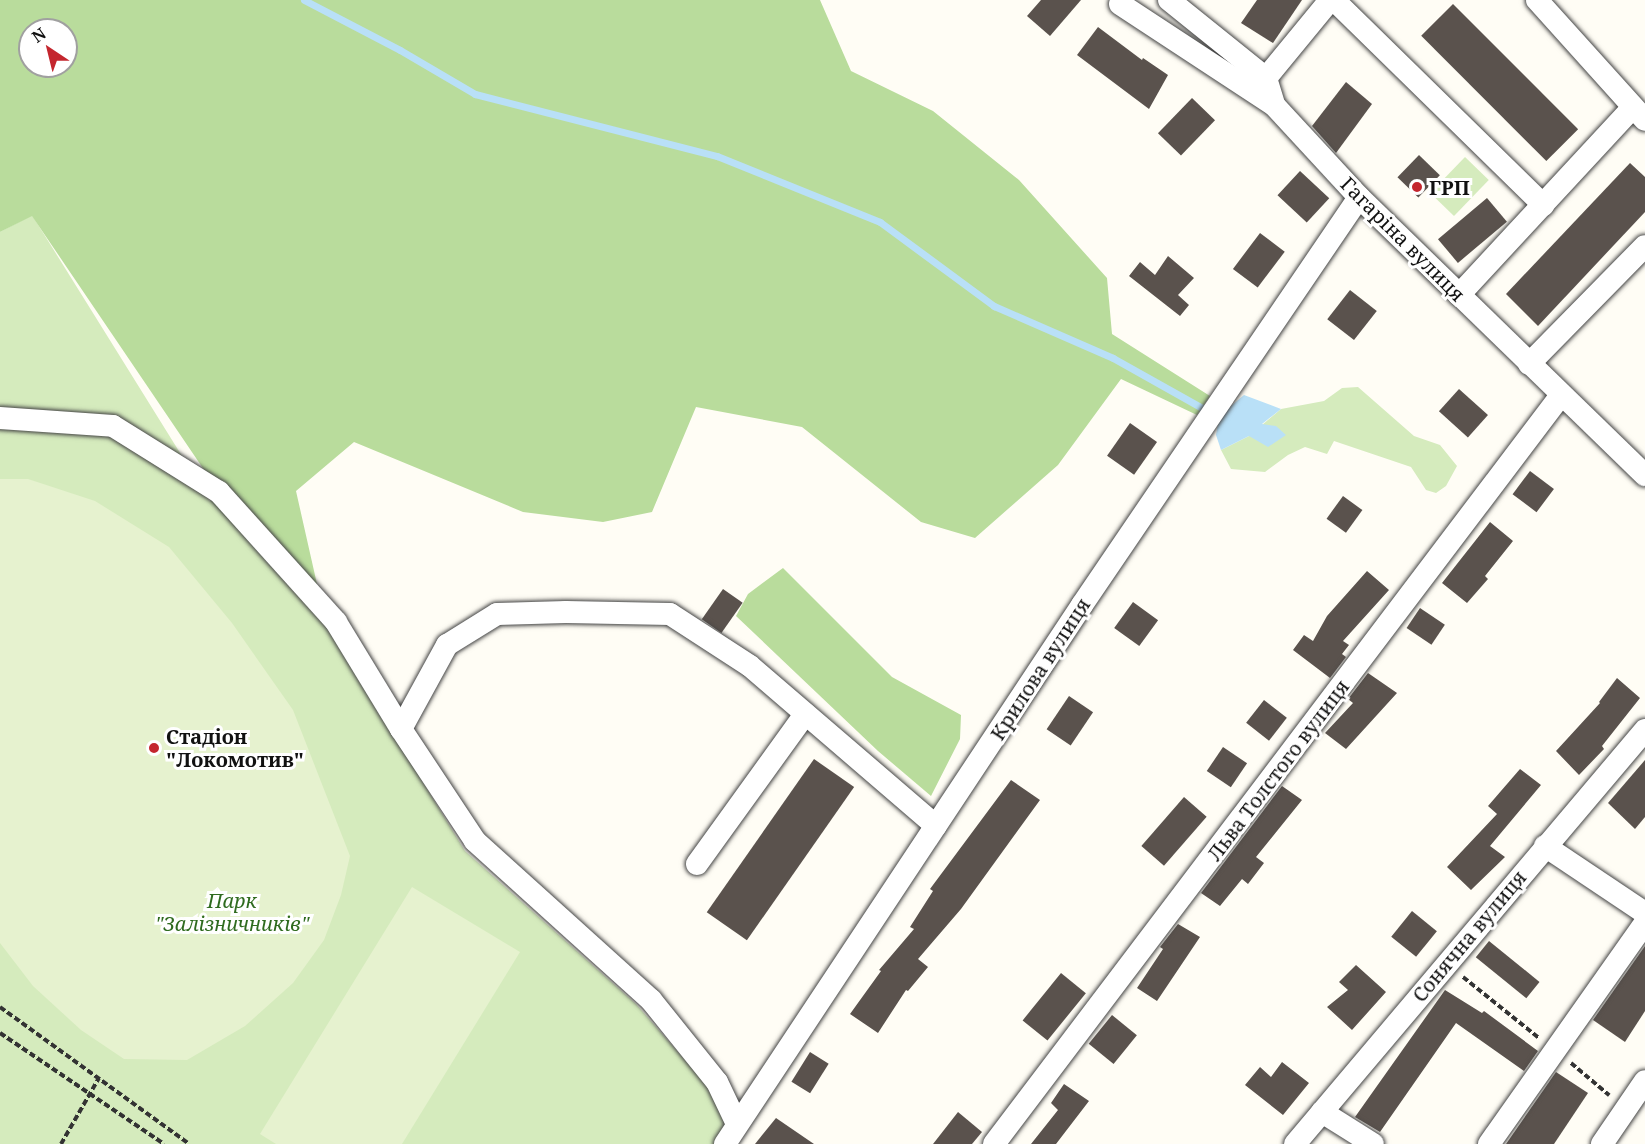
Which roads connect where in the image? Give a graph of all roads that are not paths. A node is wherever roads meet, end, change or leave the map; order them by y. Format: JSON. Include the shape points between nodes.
{"nodes":[{"id":1,"x":1170,"y":0,"type":"edge"},
{"id":2,"x":1332,"y":0,"type":"edge"},
{"id":3,"x":1537,"y":0,"type":"edge"},
{"id":4,"x":1120,"y":4,"type":"dead end"},
{"id":5,"x":1266,"y":78,"type":"junction"},
{"id":6,"x":1274,"y":105,"type":"junction"},
{"id":7,"x":1639,"y":114,"type":"edge"},
{"id":8,"x":1359,"y":197,"type":"junction"},
{"id":9,"x":1542,"y":205,"type":"junction"},
{"id":10,"x":1645,"y":246,"type":"edge"},
{"id":11,"x":1459,"y":296,"type":"junction"},
{"id":12,"x":1529,"y":364,"type":"junction"},
{"id":13,"x":1561,"y":395,"type":"junction"},
{"id":14,"x":0,"y":418,"type":"edge"},
{"id":15,"x":1645,"y":475,"type":"edge"},
{"id":16,"x":805,"y":714,"type":"junction"},
{"id":17,"x":401,"y":729,"type":"junction"},
{"id":18,"x":1645,"y":730,"type":"edge"},
{"id":19,"x":936,"y":826,"type":"junction"},
{"id":20,"x":1545,"y":846,"type":"junction"},
{"id":21,"x":697,"y":864,"type":"dead end"},
{"id":22,"x":1645,"y":913,"type":"edge"},
{"id":23,"x":1645,"y":923,"type":"edge"},
{"id":24,"x":1645,"y":1082,"type":"edge"},
{"id":25,"x":1322,"y":1112,"type":"junction"},
{"id":26,"x":737,"y":1124,"type":"junction"},
{"id":27,"x":725,"y":1144,"type":"edge"},
{"id":28,"x":994,"y":1144,"type":"edge"},
{"id":29,"x":1295,"y":1144,"type":"edge"},
{"id":30,"x":1373,"y":1144,"type":"edge"},
{"id":31,"x":1489,"y":1144,"type":"edge"},
{"id":32,"x":1602,"y":1144,"type":"edge"}],
"edges":[{"from":1,"to":5,"type":"street"},
{"from":2,"to":5,"type":"street"},
{"from":2,"to":9,"type":"street"},
{"from":3,"to":7,"type":"street"},
{"from":4,"to":6,"type":"street"},
{"from":5,"to":6,"type":"street","name":"Гагаріна вулиця"},
{"from":6,"to":8,"type":"street","name":"Гагаріна вулиця"},
{"from":7,"to":9,"type":"street"},
{"from":8,"to":11,"type":"street","name":"Гагаріна вулиця"},
{"from":8,"to":19,"type":"street","name":"Крилова вулиця"},
{"from":9,"to":11,"type":"street"},
{"from":10,"to":12,"type":"street"},
{"from":11,"to":12,"type":"street","name":"Гагаріна вулиця"},
{"from":12,"to":13,"type":"street","name":"Гагаріна вулиця"},
{"from":13,"to":15,"type":"street","name":"Гагаріна вулиця"},
{"from":13,"to":28,"type":"street","name":"Льва Толстого вулиця"},
{"from":14,"to":17,"type":"street","via":[[113,426],[219,492],[336,622]]},
{"from":16,"to":17,"type":"street","via":[[750,666],[670,614],[498,614],[447,645]]},
{"from":16,"to":19,"type":"street"},
{"from":16,"to":21,"type":"street"},
{"from":17,"to":26,"type":"street","via":[[474,841],[651,1000],[717,1082]]},
{"from":18,"to":20,"type":"street","name":"Сонячна вулиця"},
{"from":19,"to":26,"type":"street","name":"Крилова вулиця"},
{"from":20,"to":22,"type":"street"},
{"from":20,"to":25,"type":"street","name":"Сонячна вулиця"},
{"from":23,"to":31,"type":"street"},
{"from":24,"to":32,"type":"street"},
{"from":25,"to":29,"type":"street","name":"Сонячна вулиця"},
{"from":25,"to":30,"type":"street"},
{"from":26,"to":27,"type":"street","name":"Крилова вулиця"}]}
